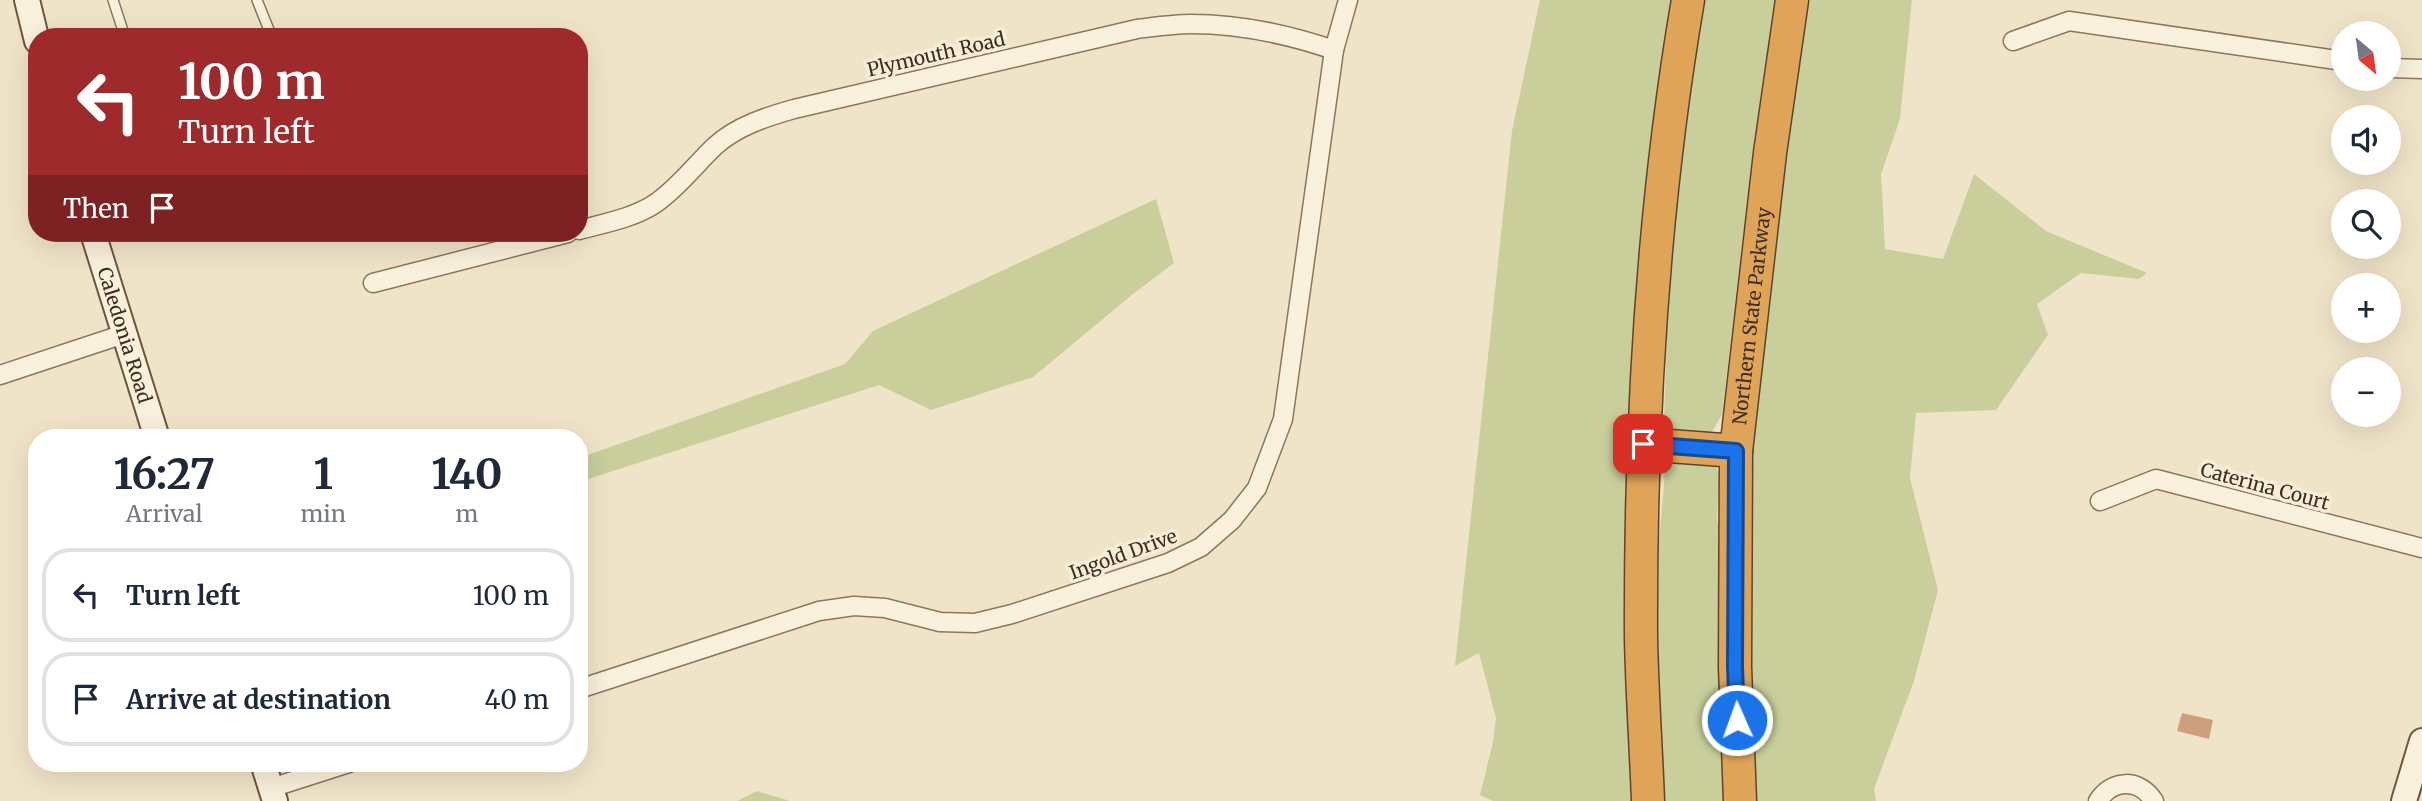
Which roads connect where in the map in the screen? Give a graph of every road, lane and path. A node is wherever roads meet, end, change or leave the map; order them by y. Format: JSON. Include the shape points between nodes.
{"nodes":[{"id":1,"x":27,"y":0,"type":"edge"},
{"id":2,"x":113,"y":0,"type":"edge"},
{"id":3,"x":257,"y":0,"type":"edge"},
{"id":4,"x":1348,"y":0,"type":"edge"},
{"id":5,"x":1688,"y":0,"type":"edge"},
{"id":6,"x":1793,"y":0,"type":"edge"},
{"id":7,"x":34,"y":28,"type":"edge"},
{"id":8,"x":122,"y":28,"type":"edge"},
{"id":9,"x":268,"y":28,"type":"edge"},
{"id":10,"x":2013,"y":41,"type":"dead end"},
{"id":11,"x":1334,"y":50,"type":"junction"},
{"id":12,"x":2331,"y":59,"type":"edge"},
{"id":13,"x":2401,"y":68,"type":"edge"},
{"id":14,"x":2422,"y":69,"type":"edge"},
{"id":15,"x":588,"y":228,"type":"edge"},
{"id":16,"x":96,"y":242,"type":"edge"},
{"id":17,"x":533,"y":242,"type":"edge"},
{"id":18,"x":373,"y":283,"type":"dead end"},
{"id":19,"x":124,"y":334,"type":"junction"},
{"id":20,"x":0,"y":375,"type":"edge"},
{"id":21,"x":155,"y":429,"type":"edge"},
{"id":22,"x":1643,"y":444,"type":"junction"},
{"id":23,"x":1736,"y":451,"type":"junction"},
{"id":24,"x":2100,"y":500,"type":"dead end"},
{"id":25,"x":2422,"y":548,"type":"edge"},
{"id":26,"x":588,"y":686,"type":"edge"},
{"id":27,"x":2422,"y":741,"type":"edge"},
{"id":28,"x":266,"y":772,"type":"edge"},
{"id":29,"x":327,"y":772,"type":"edge"},
{"id":30,"x":273,"y":794,"type":"edge"},
{"id":31,"x":1648,"y":801,"type":"edge"},
{"id":32,"x":1740,"y":801,"type":"edge"},
{"id":33,"x":2098,"y":801,"type":"edge"},
{"id":34,"x":2154,"y":801,"type":"edge"},
{"id":35,"x":2404,"y":801,"type":"edge"}],
"edges":[{"from":1,"to":7,"type":"street"},
{"from":2,"to":8,"type":"lane"},
{"from":3,"to":9,"type":"lane"},
{"from":4,"to":11,"type":"street","name":"Ingold Drive"},
{"from":5,"to":22,"type":"highway","via":[[1656,242]]},
{"from":6,"to":23,"type":"highway","name":"Northern State Parkway","via":[[1770,153]]},
{"from":10,"to":12,"type":"street","via":[[2069,21]]},
{"from":11,"to":15,"type":"street","name":"Plymouth Road","via":[[1242,27],[1189,24],[1137,29],[794,109],[753,122],[717,144],[655,204]]},
{"from":11,"to":26,"type":"street","name":"Ingold Drive","via":[[1283,419],[1256,488],[1232,520],[1201,547],[1168,563],[1012,614],[975,622],[940,622],[885,608],[819,611]]},
{"from":13,"to":14,"type":"street"},
{"from":16,"to":19,"type":"street","name":"Caledonia Road"},
{"from":17,"to":18,"type":"street"},
{"from":19,"to":20,"type":"street"},
{"from":19,"to":21,"type":"street","name":"Caledonia Road"},
{"from":22,"to":23,"type":"highway"},
{"from":22,"to":31,"type":"highway","via":[[1641,639]]},
{"from":23,"to":32,"type":"highway","name":"Northern State Parkway"},
{"from":24,"to":25,"type":"street","name":"Caterina Court","via":[[2156,479]]},
{"from":27,"to":35,"type":"street"},
{"from":28,"to":30,"type":"street"},
{"from":29,"to":30,"type":"street"},
{"from":33,"to":34,"type":"street","via":[[2104,792],[2122,783],[2141,787]]}]}
